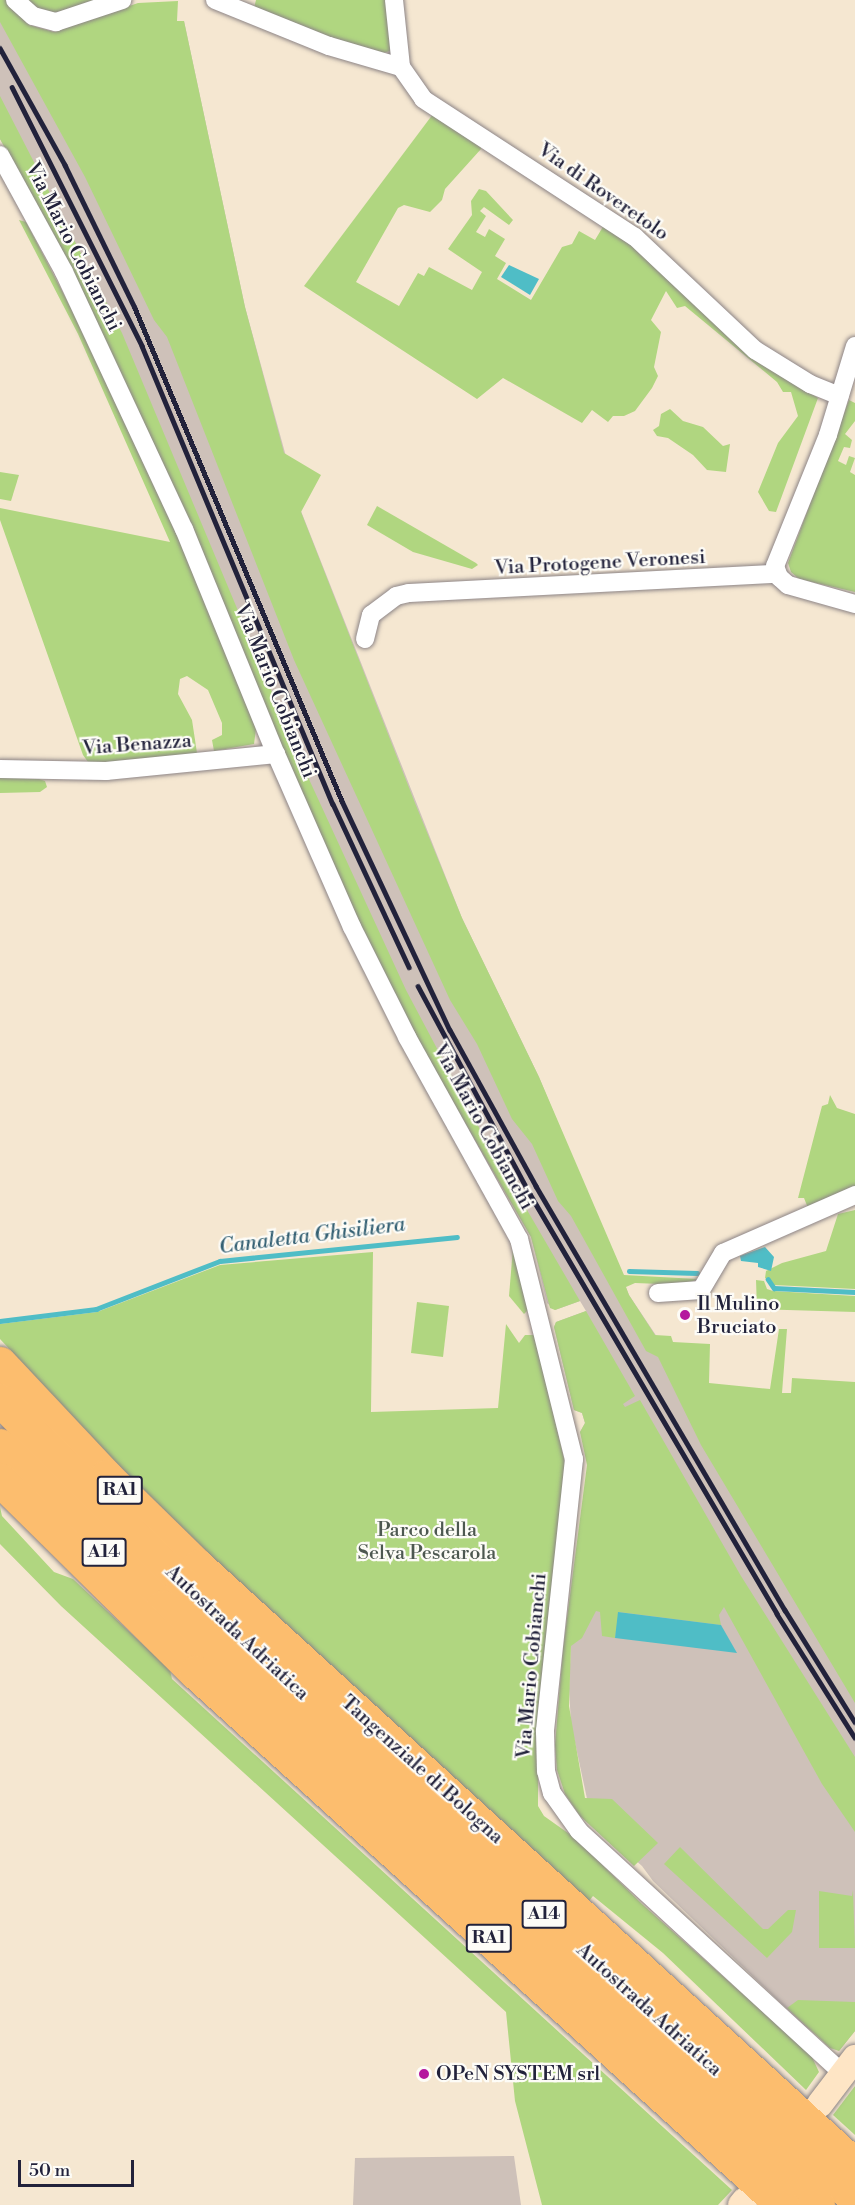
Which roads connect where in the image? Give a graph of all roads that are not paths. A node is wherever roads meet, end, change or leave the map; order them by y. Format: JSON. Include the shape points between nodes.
{"nodes":[{"id":1,"x":15,"y":0,"type":"edge"},
{"id":2,"x":122,"y":0,"type":"edge"},
{"id":3,"x":215,"y":0,"type":"edge"},
{"id":4,"x":394,"y":0,"type":"edge"},
{"id":5,"x":401,"y":67,"type":"junction"},
{"id":6,"x":0,"y":155,"type":"edge"},
{"id":7,"x":855,"y":346,"type":"edge"},
{"id":8,"x":840,"y":396,"type":"junction"},
{"id":9,"x":777,"y":574,"type":"junction"},
{"id":10,"x":855,"y":604,"type":"edge"},
{"id":11,"x":365,"y":639,"type":"dead end"},
{"id":12,"x":276,"y":754,"type":"junction"},
{"id":13,"x":0,"y":769,"type":"edge"},
{"id":14,"x":855,"y":1195,"type":"edge"},
{"id":15,"x":658,"y":1293,"type":"dead end"},
{"id":16,"x":0,"y":1363,"type":"edge"},
{"id":17,"x":0,"y":1400,"type":"edge"},
{"id":18,"x":0,"y":1445,"type":"edge"},
{"id":19,"x":0,"y":1480,"type":"edge"},
{"id":20,"x":849,"y":2066,"type":"edge"},
{"id":21,"x":820,"y":2104,"type":"dead end"},
{"id":22,"x":855,"y":2165,"type":"edge"},
{"id":23,"x":855,"y":2198,"type":"edge"},
{"id":24,"x":782,"y":2205,"type":"edge"},
{"id":25,"x":818,"y":2205,"type":"edge"}],
"edges":[{"from":1,"to":2,"type":"street","via":[[33,16],[57,22]]},
{"from":3,"to":5,"type":"street","via":[[379,64]]},
{"from":4,"to":5,"type":"street","name":"Via di Roveretolo"},
{"from":5,"to":8,"type":"street","name":"Via di Roveretolo","via":[[409,85],[430,105],[635,237],[755,350],[810,384]]},
{"from":6,"to":12,"type":"street","name":"Via Mario Cobianchi","via":[[64,272],[184,529]]},
{"from":7,"to":8,"type":"street"},
{"from":8,"to":9,"type":"street","via":[[777,557]]},
{"from":9,"to":10,"type":"street","via":[[794,588]]},
{"from":9,"to":11,"type":"street","name":"Via Protogene Veronesi","via":[[749,579],[409,594],[382,604],[371,615]]},
{"from":12,"to":13,"type":"street","name":"Via Benazza","via":[[106,771]]},
{"from":12,"to":20,"type":"street","name":"Via Mario Cobianchi","via":[[372,967],[519,1239],[574,1459],[545,1731],[546,1771],[552,1793],[579,1831]]},
{"from":14,"to":15,"type":"street","via":[[723,1253],[701,1290]]},
{"from":16,"to":22,"type":"highway","name":"Tangenziale di Bologna","number":"RA1","via":[[106,1476],[198,1566]]},
{"from":17,"to":23,"type":"highway","name":"Autostrada Adriatica","number":"A14","via":[[182,1584]]},
{"from":18,"to":25,"type":"highway","name":"Autostrada Adriatica","number":"A14","via":[[162,1607]]},
{"from":19,"to":24,"type":"highway","number":"RA1","via":[[195,1672]]},
{"from":20,"to":21,"type":"main road"}]}
